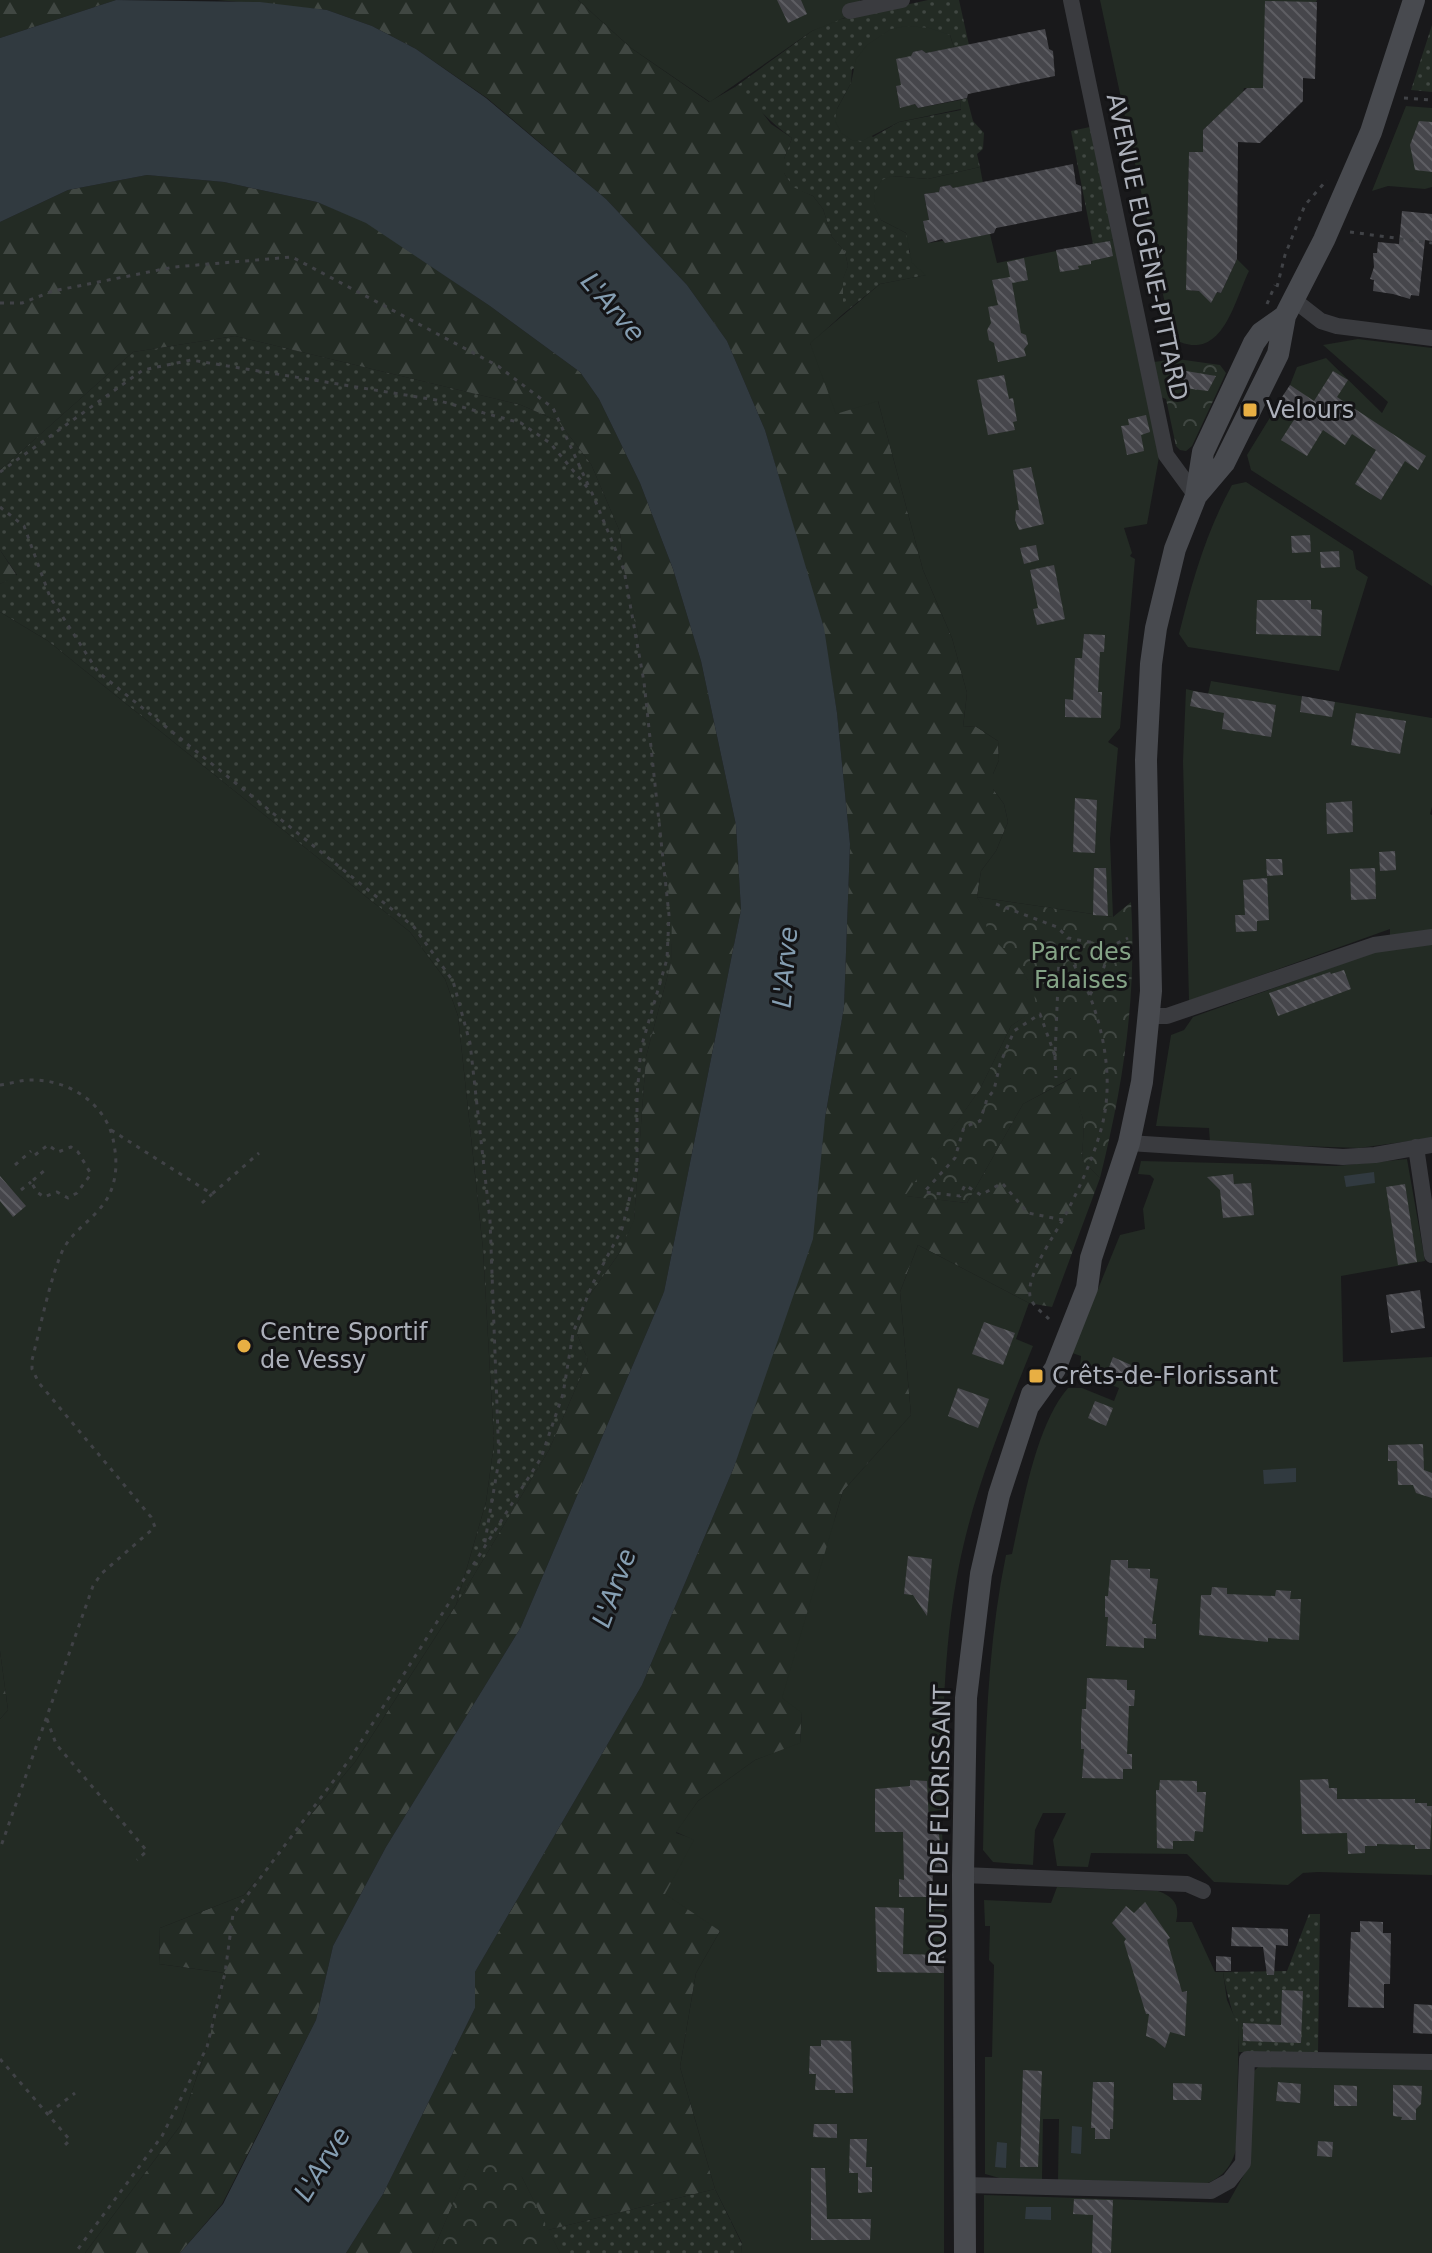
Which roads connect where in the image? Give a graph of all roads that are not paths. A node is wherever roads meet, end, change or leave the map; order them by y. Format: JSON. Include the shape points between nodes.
{"nodes":[{"id":1,"x":902,"y":0,"type":"edge"},
{"id":2,"x":1071,"y":0,"type":"edge"},
{"id":3,"x":1414,"y":0,"type":"edge"},
{"id":4,"x":850,"y":11,"type":"dead end"},
{"id":5,"x":1289,"y":308,"type":"junction"},
{"id":6,"x":1432,"y":338,"type":"edge"},
{"id":7,"x":1196,"y":496,"type":"junction"},
{"id":8,"x":1432,"y":937,"type":"edge"},
{"id":9,"x":1150,"y":1016,"type":"junction"},
{"id":10,"x":1129,"y":1143,"type":"junction"},
{"id":11,"x":1424,"y":1146,"type":"edge"},
{"id":12,"x":1432,"y":1255,"type":"edge"},
{"id":13,"x":963,"y":1875,"type":"junction"},
{"id":14,"x":1203,"y":1891,"type":"dead end"},
{"id":15,"x":1432,"y":2062,"type":"edge"},
{"id":16,"x":964,"y":2185,"type":"junction"},
{"id":17,"x":965,"y":2253,"type":"edge"}],
"edges":[{"from":1,"to":4,"type":"street"},
{"from":2,"to":7,"type":"street","name":"AVENUE EUGÈNE-PITTARD","via":[[1166,455]]},
{"from":3,"to":5,"type":"main road","name":"ROUTE DE FLORISSANT","via":[[1371,132]]},
{"from":5,"to":6,"type":"street","via":[[1337,326]]},
{"from":5,"to":7,"type":"main road","name":"ROUTE DE FLORISSANT","via":[[1254,343],[1203,452]]},
{"from":7,"to":9,"type":"main road","name":"ROUTE DE FLORISSANT","via":[[1169,573],[1151,664],[1146,760]]},
{"from":8,"to":9,"type":"street","via":[[1374,945],[1167,1016]]},
{"from":9,"to":10,"type":"main road","name":"ROUTE DE FLORISSANT"},
{"from":10,"to":11,"type":"street","via":[[1343,1157]]},
{"from":10,"to":13,"type":"main road","name":"ROUTE DE FLORISSANT","via":[[1091,1258],[1087,1288],[1055,1369],[1029,1405],[999,1495],[981,1574],[966,1698]]},
{"from":11,"to":12,"type":"street"},
{"from":13,"to":14,"type":"street","via":[[1187,1884]]},
{"from":13,"to":16,"type":"main road","name":"ROUTE DE FLORISSANT"},
{"from":15,"to":16,"type":"street","via":[[1247,2059],[1243,2163],[1229,2181],[1211,2191]]},
{"from":16,"to":17,"type":"main road","name":"ROUTE DE FLORISSANT"}]}
